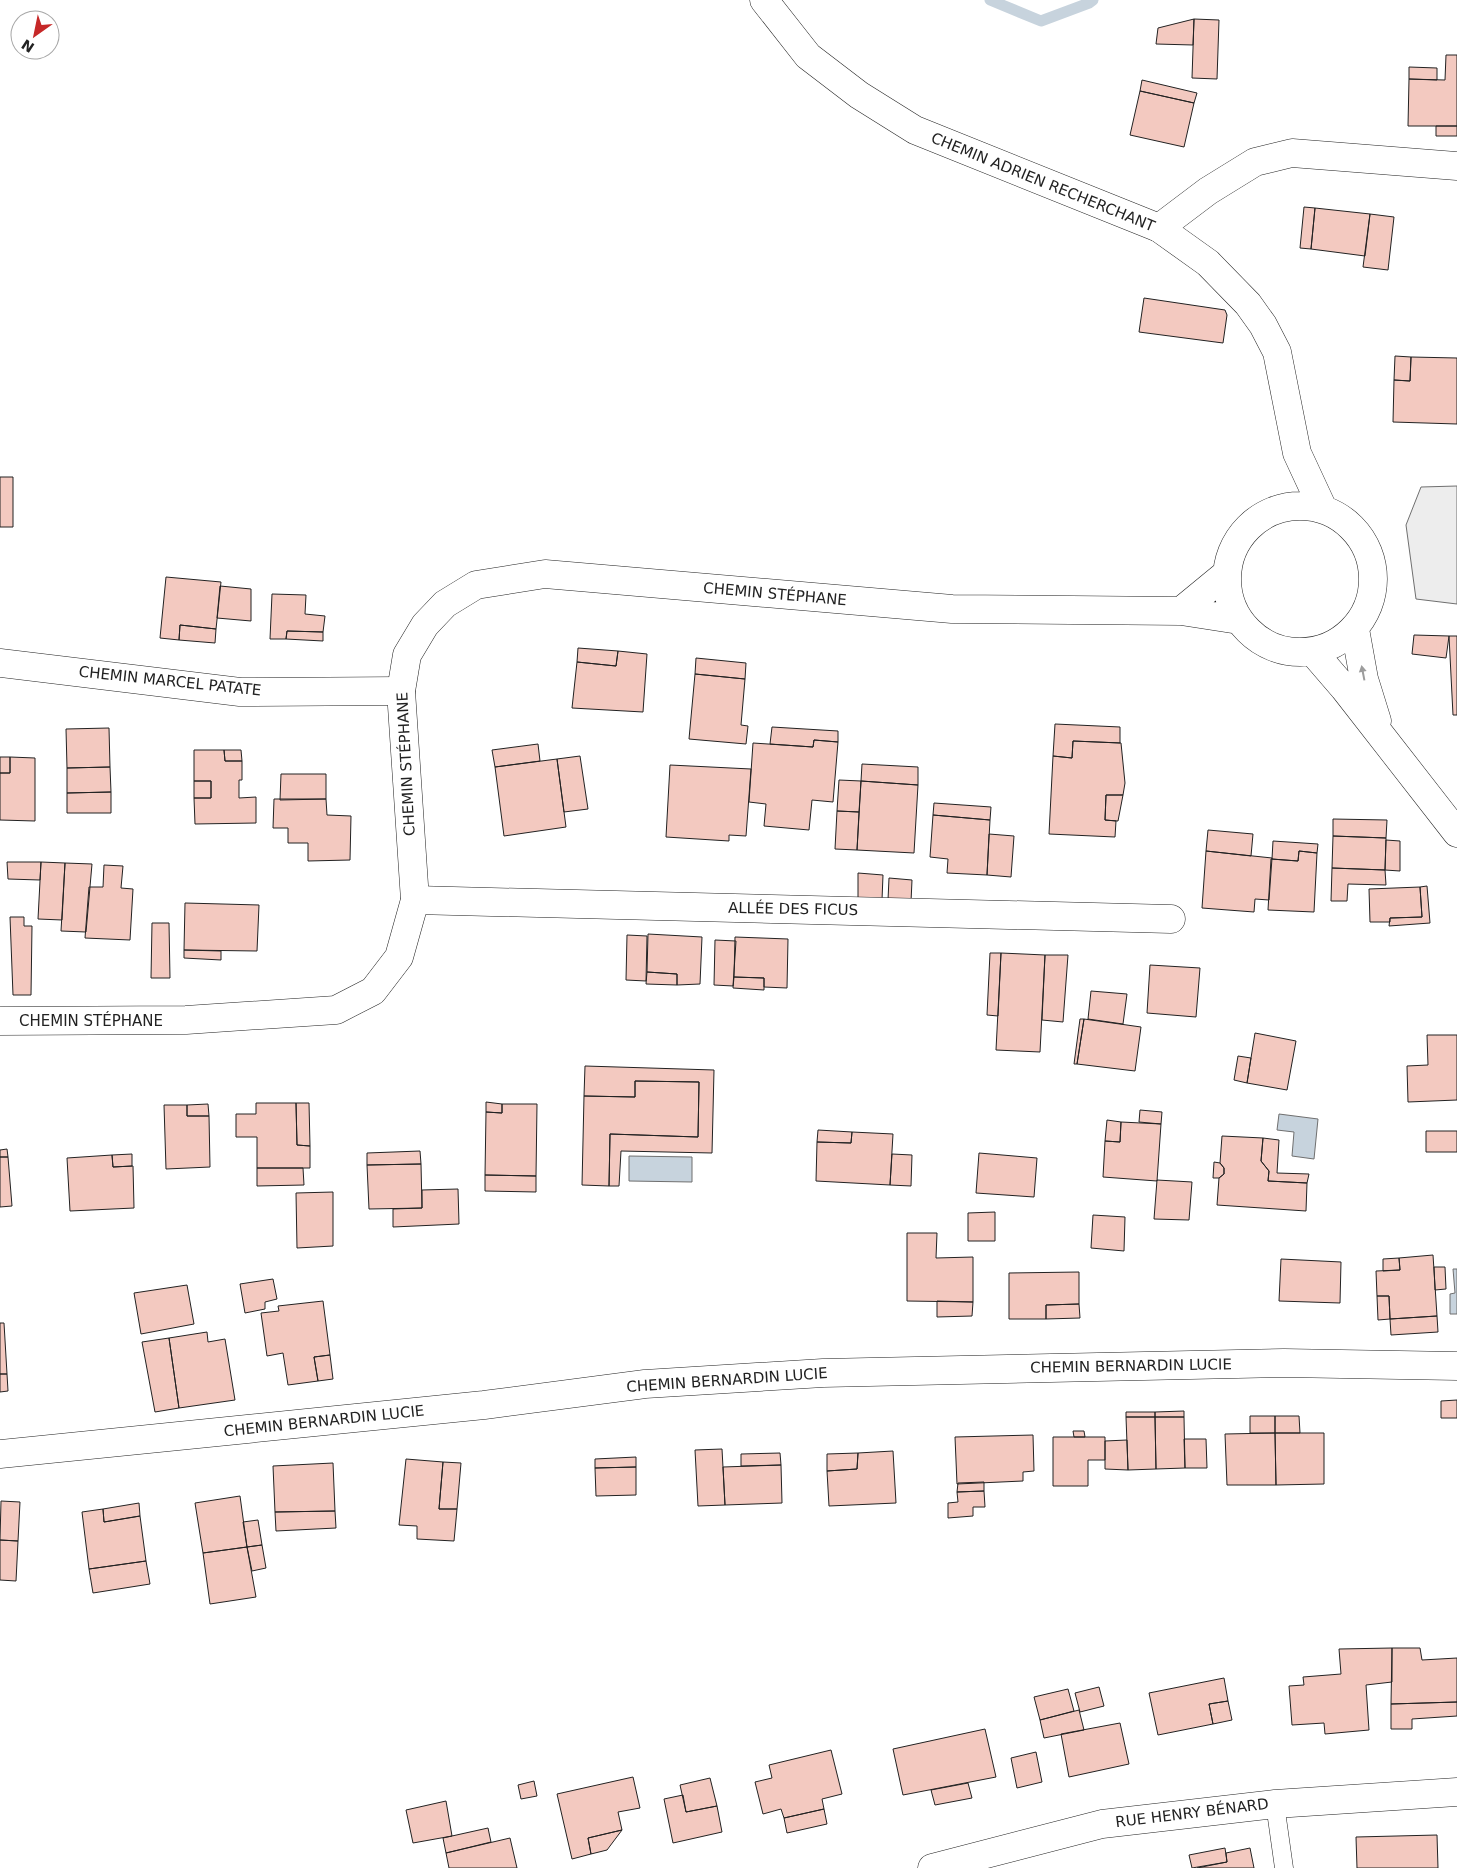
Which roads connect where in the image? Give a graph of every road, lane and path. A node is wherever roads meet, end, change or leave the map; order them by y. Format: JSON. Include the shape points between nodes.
{"nodes":[{"id":1,"x":764,"y":0,"type":"edge"},
{"id":2,"x":1457,"y":166,"type":"edge"},
{"id":3,"x":1159,"y":228,"type":"junction"},
{"id":4,"x":1297,"y":453,"type":"junction"},
{"id":5,"x":1283,"y":507,"type":"junction"},
{"id":6,"x":1323,"y":510,"type":"junction"},
{"id":7,"x":1226,"y":574,"type":"junction"},
{"id":8,"x":1180,"y":611,"type":"junction"},
{"id":9,"x":1238,"y":620,"type":"junction"},
{"id":10,"x":1355,"y":629,"type":"junction"},
{"id":11,"x":1313,"y":652,"type":"junction"},
{"id":12,"x":0,"y":663,"type":"edge"},
{"id":13,"x":401,"y":691,"type":"junction"},
{"id":14,"x":1382,"y":736,"type":"junction"},
{"id":15,"x":1457,"y":833,"type":"edge"},
{"id":16,"x":415,"y":900,"type":"junction"},
{"id":17,"x":1171,"y":919,"type":"dead end"},
{"id":18,"x":0,"y":1021,"type":"edge"},
{"id":19,"x":1457,"y":1366,"type":"edge"},
{"id":20,"x":0,"y":1454,"type":"edge"},
{"id":21,"x":1457,"y":1792,"type":"edge"},
{"id":22,"x":1274,"y":1804,"type":"junction"},
{"id":23,"x":932,"y":1868,"type":"edge"},
{"id":24,"x":1284,"y":1868,"type":"edge"}],
"edges":[{"from":1,"to":3,"type":"street","name":"CHEMIN ADRIEN RECHERCHANT","via":[[808,56],[859,95],[915,130]]},
{"from":2,"to":3,"type":"street","via":[[1292,153],[1255,162],[1208,191]]},
{"from":3,"to":4,"type":"street","name":"CHEMIN ADRIEN RECHERCHANT","via":[[1208,263],[1248,304],[1263,325],[1277,352]]},
{"from":4,"to":5,"type":"street","name":"CHEMIN ADRIEN RECHERCHANT"},
{"from":4,"to":6,"type":"street","name":"CHEMIN ADRIEN RECHERCHANT"},
{"from":5,"to":6,"type":"street"},
{"from":5,"to":7,"type":"street","via":[[1250,524],[1238,538]]},
{"from":6,"to":10,"type":"street","via":[[1345,521],[1362,539],[1371,561],[1373,585],[1370,601]]},
{"from":7,"to":8,"type":"street"},
{"from":7,"to":9,"type":"street","via":[[1226,590]]},
{"from":8,"to":9,"type":"street","name":"CHEMIN STÉPHANE"},
{"from":8,"to":13,"type":"street","name":"CHEMIN STÉPHANE","via":[[952,610],[545,574],[476,585],[445,604],[425,625],[407,655]]},
{"from":9,"to":11,"type":"street","via":[[1271,648],[1292,653]]},
{"from":10,"to":11,"type":"street","via":[[1336,644]]},
{"from":14,"to":10,"type":"street","one_way":true,"via":[[1364,679]]},
{"from":11,"to":14,"type":"street"},
{"from":12,"to":13,"type":"street","name":"CHEMIN MARCEL PATATE","via":[[240,692]]},
{"from":13,"to":16,"type":"street","name":"CHEMIN STÉPHANE"},
{"from":14,"to":15,"type":"street"},
{"from":16,"to":17,"type":"street","name":"ALLÉE DES FICUS"},
{"from":16,"to":18,"type":"street","name":"CHEMIN STÉPHANE","via":[[399,957],[373,991],[336,1010],[186,1020]]},
{"from":19,"to":20,"type":"street","name":"CHEMIN BERNARDIN LUCIE","via":[[1284,1363],[823,1373],[645,1384],[484,1405]]},
{"from":21,"to":22,"type":"street","name":"RUE HENRY BÉNARD"},
{"from":22,"to":23,"type":"street","name":"RUE HENRY BÉNARD","via":[[1102,1824]]},
{"from":22,"to":24,"type":"lane"}]}
